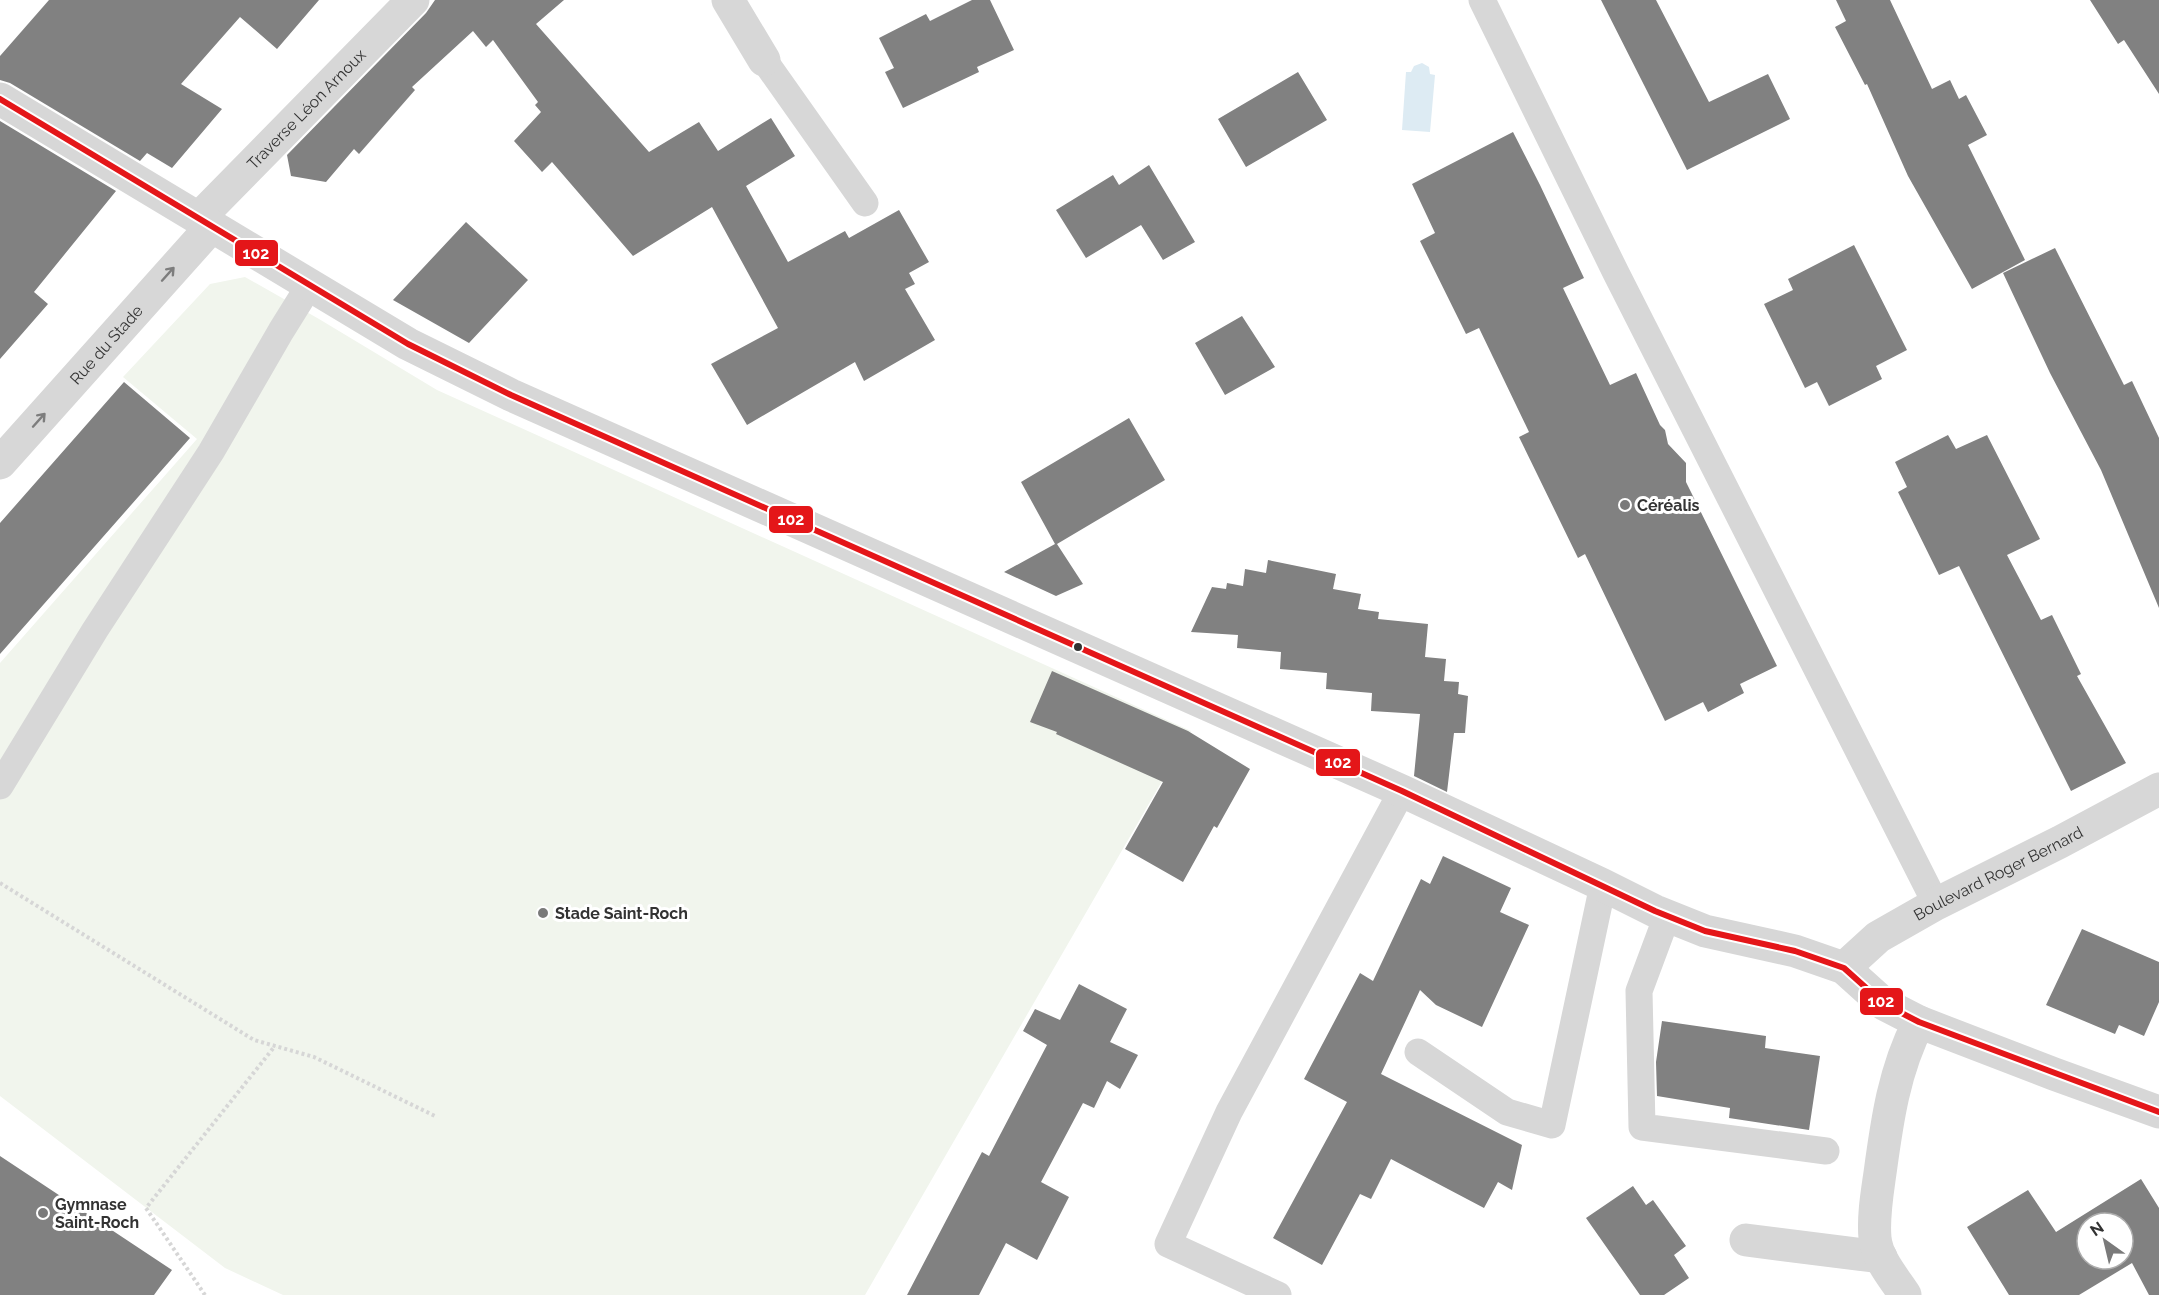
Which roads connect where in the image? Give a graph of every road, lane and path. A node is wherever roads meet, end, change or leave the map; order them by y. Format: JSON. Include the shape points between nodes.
{"nodes":[{"id":1,"x":413,"y":0,"type":"edge"},
{"id":2,"x":728,"y":0,"type":"edge"},
{"id":3,"x":1482,"y":0,"type":"edge"},
{"id":4,"x":764,"y":60,"type":"joint"},
{"id":5,"x":0,"y":99,"type":"edge"},
{"id":6,"x":866,"y":203,"type":"dead end"},
{"id":7,"x":205,"y":222,"type":"junction"},
{"id":8,"x":309,"y":286,"type":"junction"},
{"id":9,"x":0,"y":463,"type":"edge"},
{"id":10,"x":0,"y":786,"type":"edge"},
{"id":11,"x":2159,"y":789,"type":"edge"},
{"id":12,"x":1402,"y":791,"type":"junction"},
{"id":13,"x":0,"y":883,"type":"edge"},
{"id":14,"x":1604,"y":885,"type":"junction"},
{"id":15,"x":1936,"y":904,"type":"junction"},
{"id":16,"x":1667,"y":916,"type":"junction"},
{"id":17,"x":1844,"y":968,"type":"junction"},
{"id":18,"x":1919,"y":1022,"type":"junction"},
{"id":19,"x":275,"y":1046,"type":"junction"},
{"id":20,"x":1418,"y":1052,"type":"dead end"},
{"id":21,"x":2159,"y":1112,"type":"edge"},
{"id":22,"x":435,"y":1116,"type":"dead end"},
{"id":23,"x":1826,"y":1150,"type":"dead end"},
{"id":24,"x":1746,"y":1240,"type":"dead end"},
{"id":25,"x":1881,"y":1257,"type":"junction"},
{"id":26,"x":205,"y":1295,"type":"edge"},
{"id":27,"x":1278,"y":1295,"type":"edge"},
{"id":28,"x":1905,"y":1295,"type":"edge"}],
"edges":[{"from":1,"to":7,"type":"street","name":"Traverse Léon Arnoux"},
{"from":2,"to":4,"type":"street"},
{"from":3,"to":15,"type":"lane"},
{"from":4,"to":6,"type":"lane"},
{"from":5,"to":7,"type":"street"},
{"from":7,"to":8,"type":"street"},
{"from":9,"to":7,"type":"street","name":"Rue du Stade","one_way":true},
{"from":8,"to":10,"type":"lane","via":[[211,452],[94,630]]},
{"from":8,"to":12,"type":"street","via":[[408,344],[511,395]]},
{"from":11,"to":15,"type":"street","name":"Boulevard Roger Bernard"},
{"from":12,"to":14,"type":"street"},
{"from":12,"to":27,"type":"lane","via":[[1229,1112],[1168,1244]]},
{"from":13,"to":19,"type":"path","via":[[254,1040]]},
{"from":14,"to":16,"type":"street"},
{"from":14,"to":20,"type":"lane","via":[[1552,1125],[1507,1112]]},
{"from":15,"to":17,"type":"street","name":"Boulevard Roger Bernard","via":[[1878,937]]},
{"from":16,"to":17,"type":"street","via":[[1705,932],[1795,951]]},
{"from":16,"to":23,"type":"lane","via":[[1639,991],[1642,1127]]},
{"from":17,"to":18,"type":"street","via":[[1884,1004]]},
{"from":18,"to":21,"type":"street"},
{"from":18,"to":25,"type":"street","via":[[1908,1042],[1889,1108],[1875,1209],[1875,1239]]},
{"from":19,"to":22,"type":"path","via":[[314,1057]]},
{"from":19,"to":26,"type":"path","via":[[146,1208]]},
{"from":24,"to":25,"type":"street"},
{"from":25,"to":28,"type":"street"}]}
